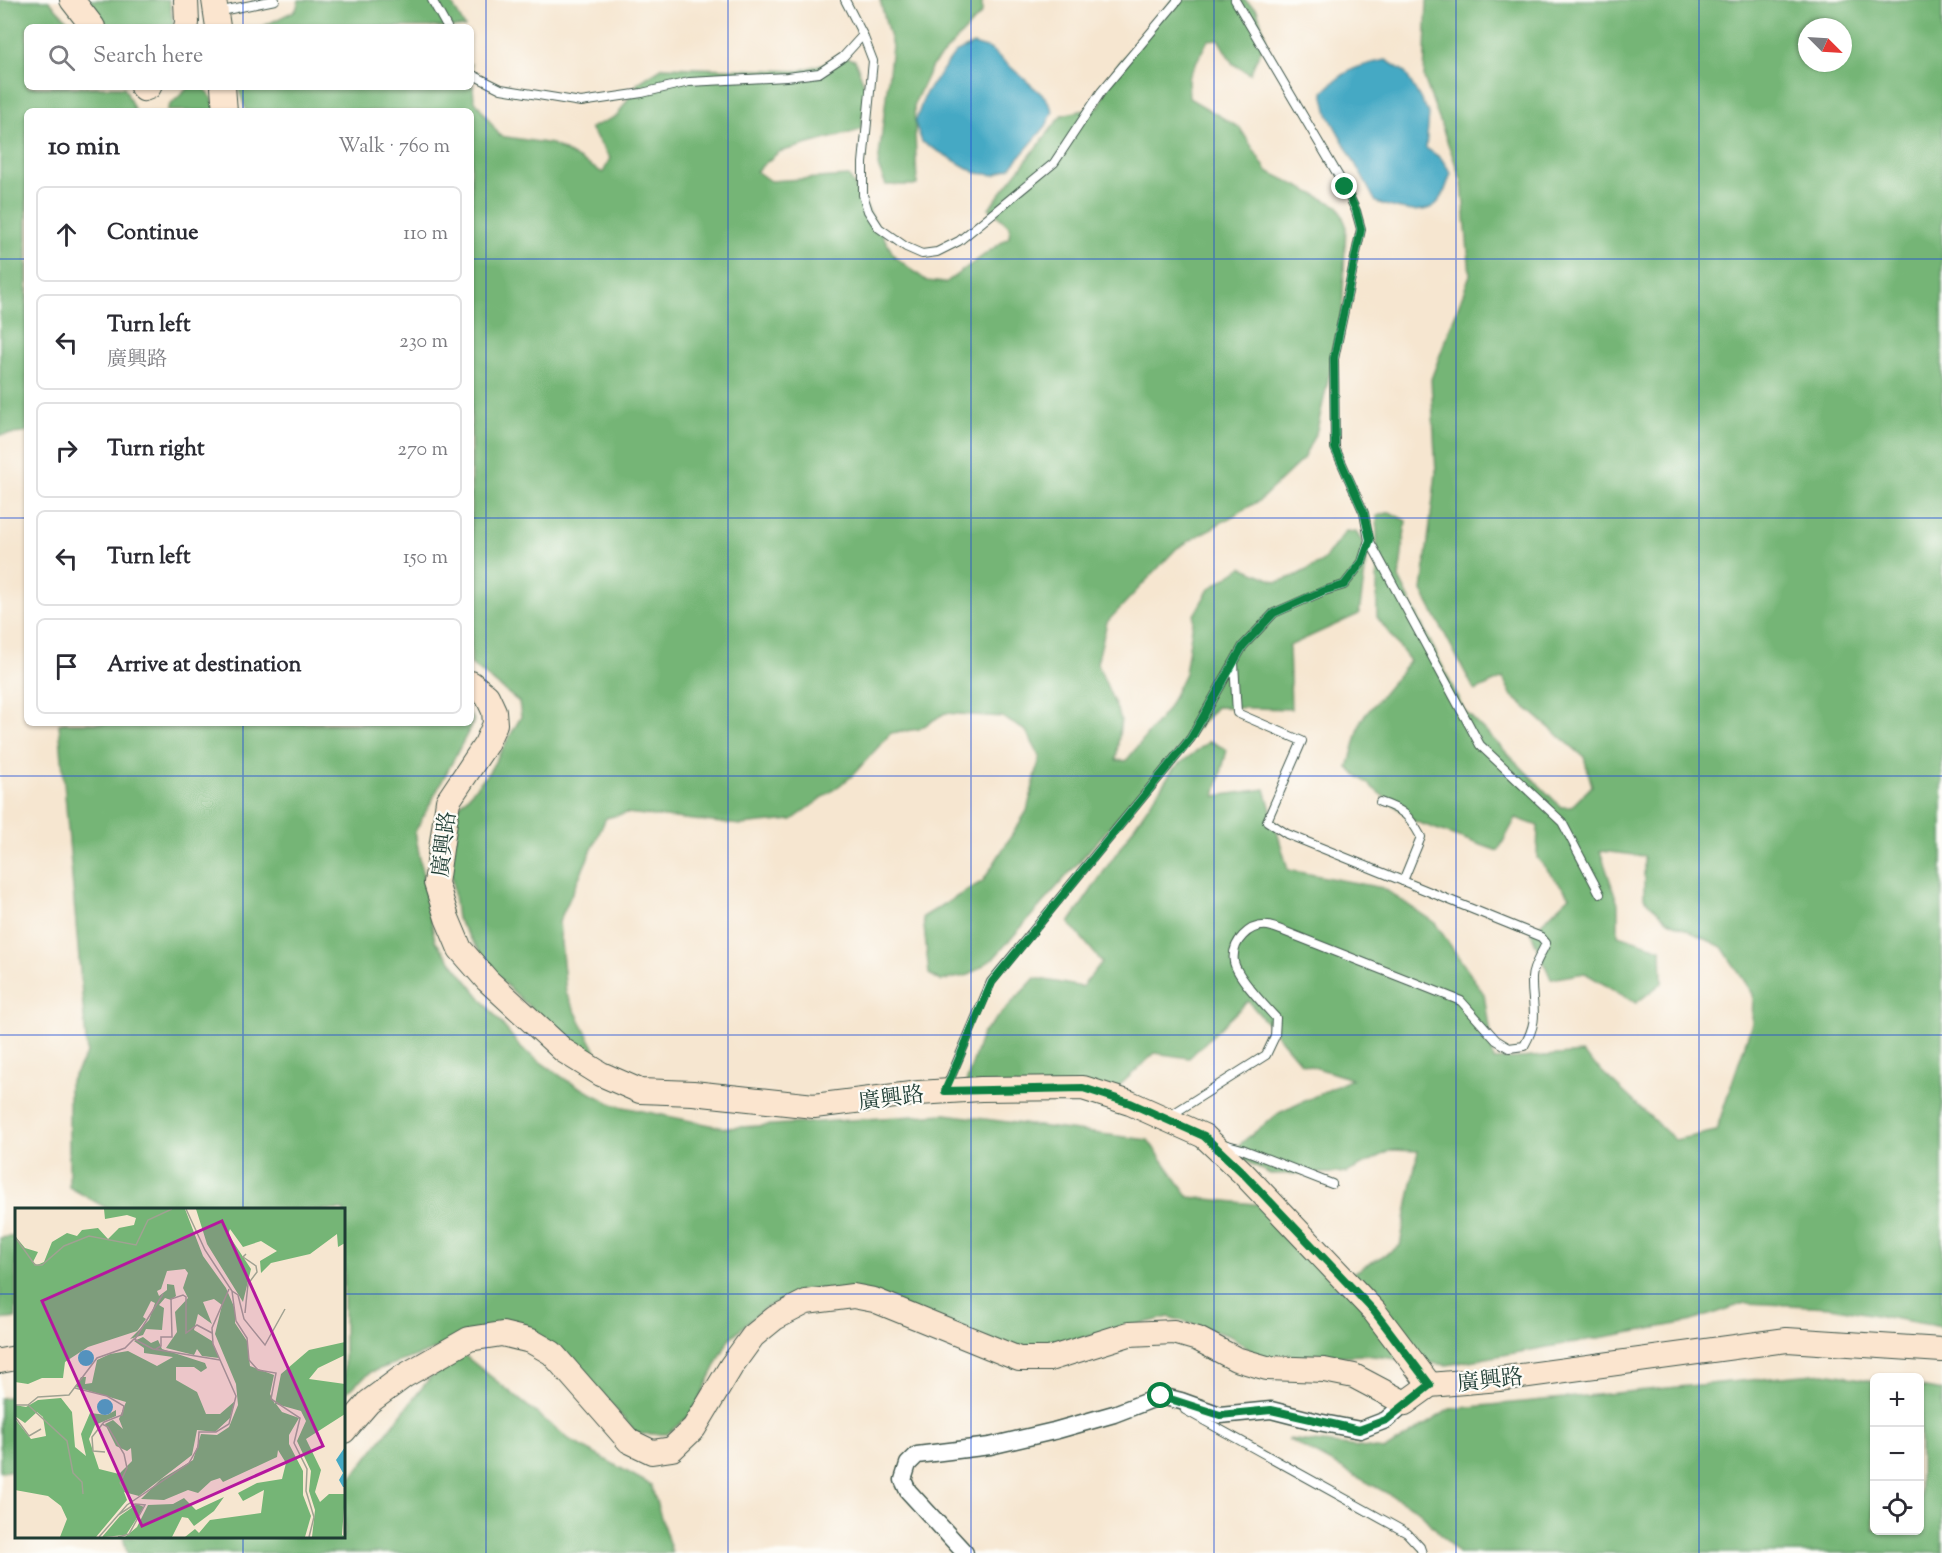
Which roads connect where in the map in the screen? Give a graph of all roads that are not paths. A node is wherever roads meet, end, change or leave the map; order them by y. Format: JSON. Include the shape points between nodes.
{"nodes":[{"id":1,"x":72,"y":0,"type":"edge"},
{"id":2,"x":186,"y":0,"type":"edge"},
{"id":3,"x":275,"y":0,"type":"edge"},
{"id":4,"x":432,"y":0,"type":"edge"},
{"id":5,"x":845,"y":0,"type":"edge"},
{"id":6,"x":1178,"y":0,"type":"edge"},
{"id":7,"x":1235,"y":0,"type":"edge"},
{"id":8,"x":217,"y":13,"type":"edge"},
{"id":9,"x":91,"y":24,"type":"edge"},
{"id":10,"x":186,"y":24,"type":"edge"},
{"id":11,"x":445,"y":24,"type":"edge"},
{"id":12,"x":863,"y":35,"type":"junction"},
{"id":13,"x":474,"y":76,"type":"edge"},
{"id":14,"x":223,"y":90,"type":"edge"},
{"id":15,"x":225,"y":108,"type":"edge"},
{"id":16,"x":1370,"y":540,"type":"junction"},
{"id":17,"x":1233,"y":663,"type":"junction"},
{"id":18,"x":474,"y":685,"type":"edge"},
{"id":19,"x":1380,"y":802,"type":"dead end"},
{"id":20,"x":1403,"y":881,"type":"junction"},
{"id":21,"x":1600,"y":894,"type":"dead end"},
{"id":22,"x":945,"y":1091,"type":"junction"},
{"id":23,"x":1165,"y":1119,"type":"junction"},
{"id":24,"x":1209,"y":1141,"type":"junction"},
{"id":25,"x":1332,"y":1184,"type":"dead end"},
{"id":26,"x":1942,"y":1350,"type":"edge"},
{"id":27,"x":15,"y":1358,"type":"edge"},
{"id":28,"x":0,"y":1361,"type":"edge"},
{"id":29,"x":1430,"y":1385,"type":"junction"},
{"id":30,"x":1161,"y":1396,"type":"junction"},
{"id":31,"x":1405,"y":1403,"type":"junction"},
{"id":32,"x":345,"y":1430,"type":"edge"},
{"id":33,"x":965,"y":1553,"type":"edge"},
{"id":34,"x":1422,"y":1553,"type":"edge"}],
"edges":[{"from":1,"to":9,"type":"street"},
{"from":2,"to":10,"type":"street"},
{"from":3,"to":8,"type":"lane"},
{"from":4,"to":11,"type":"lane"},
{"from":5,"to":12,"type":"lane"},
{"from":6,"to":12,"type":"lane","via":[[1101,92],[1054,163],[959,241],[937,252],[922,254],[879,228],[863,195],[873,61]]},
{"from":7,"to":16,"type":"lane","via":[[1345,187],[1361,229],[1334,358],[1335,448],[1364,513]]},
{"from":12,"to":13,"type":"lane","via":[[843,57],[819,73],[689,82],[580,102],[501,89]]},
{"from":14,"to":15,"type":"street"},
{"from":16,"to":17,"type":"lane","via":[[1362,562],[1344,585],[1274,613],[1243,646]]},
{"from":16,"to":21,"type":"lane","via":[[1480,745],[1562,822]]},
{"from":17,"to":20,"type":"lane","via":[[1238,712],[1302,741],[1267,822],[1287,834]]},
{"from":17,"to":22,"type":"lane","via":[[1191,738],[992,982]]},
{"from":18,"to":22,"type":"street","name":"廣興路","via":[[487,696],[495,724],[448,801],[436,883],[460,949],[487,980],[564,1051],[601,1074],[640,1091],[814,1106]]},
{"from":19,"to":20,"type":"lane","via":[[1399,808],[1412,819],[1421,837]]},
{"from":20,"to":23,"type":"lane","via":[[1540,937],[1546,944],[1532,976],[1533,1030],[1524,1046],[1509,1048],[1496,1040],[1461,1001],[1286,932],[1268,926],[1250,929],[1238,941],[1234,962],[1276,1018],[1275,1036],[1266,1055]]},
{"from":22,"to":23,"type":"street","name":"廣興路","via":[[1083,1088]]},
{"from":23,"to":24,"type":"street","name":"廣興路"},
{"from":24,"to":25,"type":"lane","via":[[1242,1149]]},
{"from":24,"to":29,"type":"street","name":"廣興路","via":[[1374,1311]]},
{"from":26,"to":29,"type":"street","name":"廣興路","via":[[1787,1340]]},
{"from":27,"to":28,"type":"street"},
{"from":29,"to":31,"type":"street"},
{"from":30,"to":31,"type":"street","via":[[1220,1415],[1271,1410],[1359,1430],[1386,1420]]},
{"from":30,"to":33,"type":"street","via":[[1054,1431],[990,1446],[917,1455],[908,1464],[903,1480],[908,1491]]},
{"from":30,"to":34,"type":"lane","via":[[1407,1533]]},
{"from":31,"to":32,"type":"street","via":[[1354,1376],[1324,1370],[1267,1368],[1174,1332],[1129,1334],[1049,1359],[1019,1359],[874,1300],[853,1296],[806,1302],[775,1318],[753,1336],[694,1428],[672,1449],[652,1452],[629,1440],[552,1353],[531,1341],[502,1334],[469,1340],[405,1376],[369,1402]]}]}
